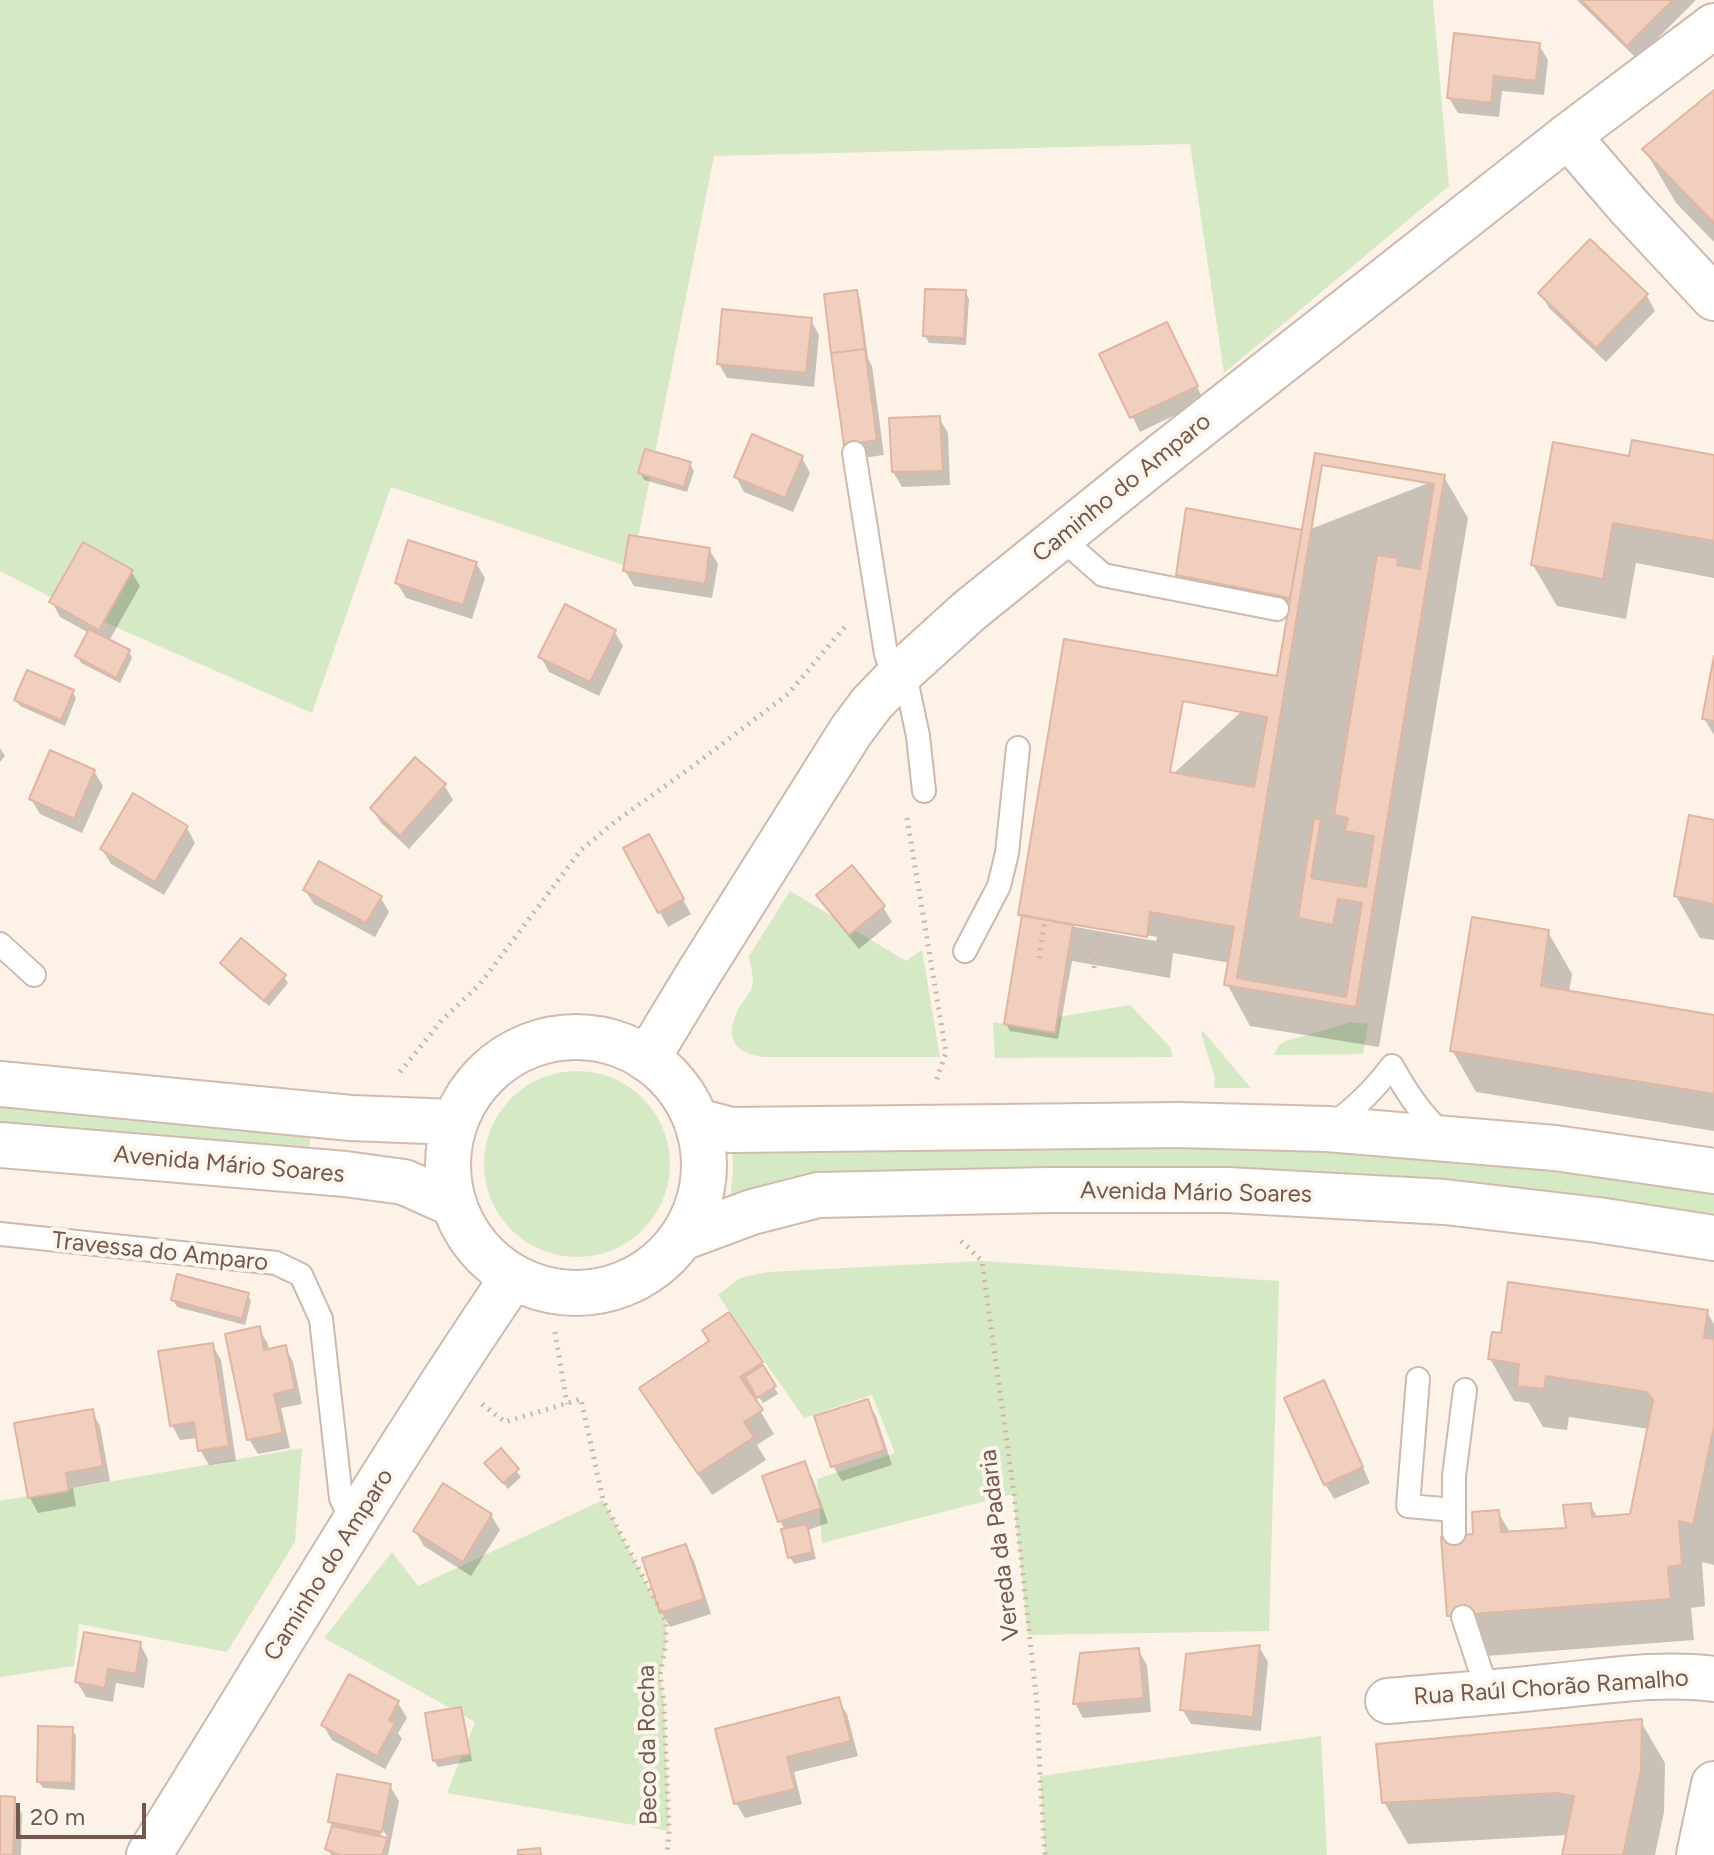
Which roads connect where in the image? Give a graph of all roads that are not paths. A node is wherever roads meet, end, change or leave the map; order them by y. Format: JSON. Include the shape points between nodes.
{"nodes":[{"id":1,"x":1714,"y":26,"type":"edge"},
{"id":2,"x":1568,"y":136,"type":"junction"},
{"id":3,"x":1714,"y":298,"type":"edge"},
{"id":4,"x":854,"y":453,"type":"dead end"},
{"id":5,"x":1060,"y":537,"type":"junction"},
{"id":6,"x":1277,"y":609,"type":"dead end"},
{"id":7,"x":900,"y":675,"type":"junction"},
{"id":8,"x":1018,"y":748,"type":"dead end"},
{"id":9,"x":924,"y":791,"type":"dead end"},
{"id":10,"x":0,"y":944,"type":"edge"},
{"id":11,"x":965,"y":951,"type":"dead end"},
{"id":12,"x":34,"y":975,"type":"dead end"},
{"id":13,"x":647,"y":1059,"type":"junction"},
{"id":14,"x":0,"y":1084,"type":"edge"},
{"id":15,"x":697,"y":1121,"type":"junction"},
{"id":16,"x":454,"y":1122,"type":"junction"},
{"id":17,"x":1327,"y":1129,"type":"junction"},
{"id":18,"x":1446,"y":1138,"type":"junction"},
{"id":19,"x":0,"y":1145,"type":"edge"},
{"id":20,"x":1714,"y":1171,"type":"edge"},
{"id":21,"x":453,"y":1204,"type":"junction"},
{"id":22,"x":0,"y":1234,"type":"edge"},
{"id":23,"x":682,"y":1238,"type":"junction"},
{"id":24,"x":1714,"y":1238,"type":"edge"},
{"id":25,"x":513,"y":1277,"type":"junction"},
{"id":26,"x":1418,"y":1379,"type":"dead end"},
{"id":27,"x":1465,"y":1390,"type":"dead end"},
{"id":28,"x":353,"y":1524,"type":"junction"},
{"id":29,"x":1463,"y":1617,"type":"dead end"},
{"id":30,"x":1714,"y":1679,"type":"edge"},
{"id":31,"x":1488,"y":1693,"type":"junction"},
{"id":32,"x":1388,"y":1701,"type":"dead end"},
{"id":33,"x":1714,"y":1784,"type":"edge"},
{"id":34,"x":149,"y":1855,"type":"edge"},
{"id":35,"x":1699,"y":1855,"type":"edge"}],
"edges":[{"from":1,"to":2,"type":"main road","name":"Caminho do Amparo"},
{"from":2,"to":3,"type":"main road"},
{"from":2,"to":5,"type":"main road","name":"Caminho do Amparo"},
{"from":4,"to":7,"type":"lane","via":[[886,654]]},
{"from":5,"to":6,"type":"lane","via":[[1103,575]]},
{"from":5,"to":7,"type":"main road","name":"Caminho do Amparo"},
{"from":7,"to":9,"type":"lane","via":[[918,736]]},
{"from":7,"to":13,"type":"main road","name":"Caminho do Amparo","via":[[851,731]]},
{"from":8,"to":11,"type":"lane","via":[[999,886]]},
{"from":10,"to":12,"type":"lane"},
{"from":13,"to":15,"type":"main road","via":[[685,1097]]},
{"from":13,"to":16,"type":"main road","via":[[618,1044],[585,1037],[520,1050],[492,1067],[469,1092]]},
{"from":14,"to":16,"type":"main road","via":[[351,1118]]},
{"from":15,"to":17,"type":"main road","via":[[731,1130],[1178,1125]]},
{"from":15,"to":23,"type":"main road","via":[[704,1161],[699,1201]]},
{"from":16,"to":21,"type":"main road","via":[[447,1157]]},
{"from":17,"to":18,"type":"main road"},
{"from":17,"to":18,"type":"lane","via":[[1373,1091],[1392,1066],[1420,1111]]},
{"from":18,"to":20,"type":"main road"},
{"from":19,"to":21,"type":"main road","name":"Avenida Mário Soares","via":[[345,1174],[404,1182]]},
{"from":21,"to":25,"type":"main road","via":[[484,1256]]},
{"from":22,"to":28,"type":"lane","name":"Travessa do Amparo","via":[[276,1263],[301,1275],[321,1319],[341,1498]]},
{"from":23,"to":24,"type":"main road","name":"Avenida Mário Soares","via":[[818,1195],[1049,1190],[1228,1190],[1445,1202]]},
{"from":23,"to":25,"type":"main road","via":[[656,1266],[634,1279],[586,1294],[548,1291]]},
{"from":25,"to":28,"type":"main road","name":"Caminho do Amparo"},
{"from":26,"to":27,"type":"lane","via":[[1408,1506],[1454,1522]]},
{"from":28,"to":34,"type":"main road","name":"Caminho do Amparo"},
{"from":29,"to":31,"type":"lane"},
{"from":30,"to":31,"type":"main road","name":"Rua Raúl Chorão Ramalho","via":[[1626,1679]]},
{"from":31,"to":32,"type":"main road","name":"Rua Raúl Chorão Ramalho"},
{"from":33,"to":35,"type":"main road"}]}
